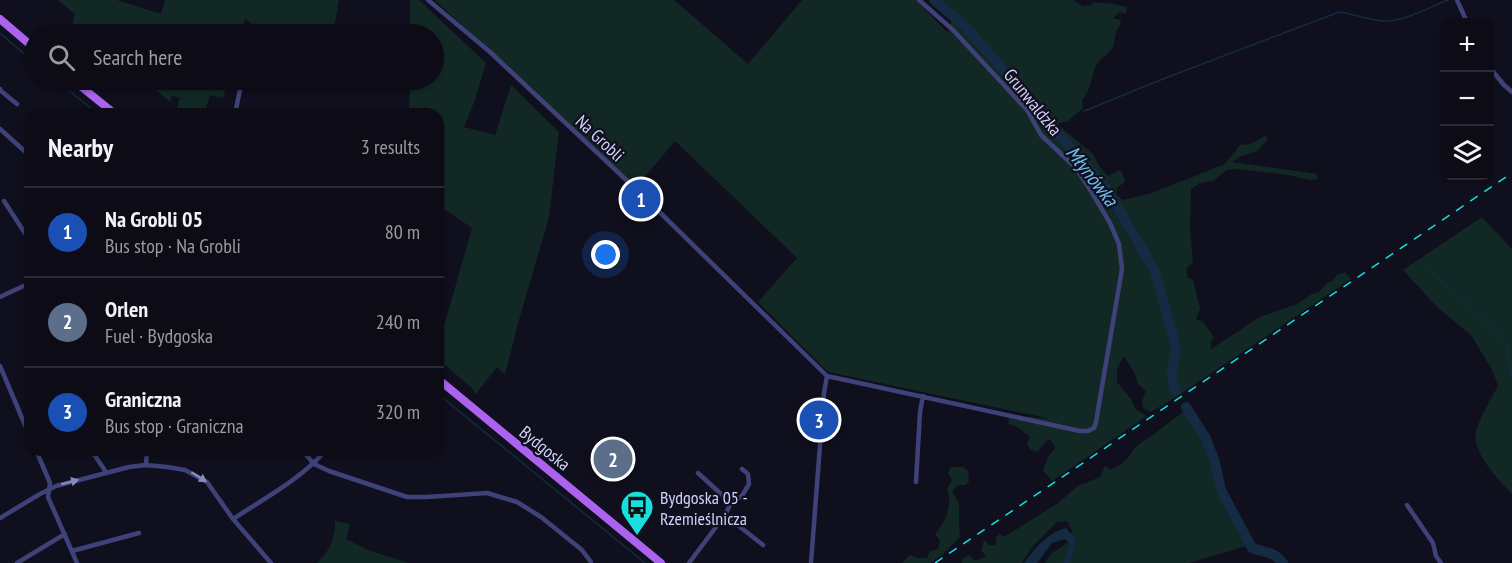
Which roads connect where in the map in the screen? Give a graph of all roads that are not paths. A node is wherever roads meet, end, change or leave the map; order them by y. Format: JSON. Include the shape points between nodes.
{"nodes":[{"id":1,"x":428,"y":0,"type":"edge"},
{"id":2,"x":919,"y":0,"type":"edge"},
{"id":3,"x":1457,"y":0,"type":"edge"},
{"id":4,"x":1465,"y":18,"type":"edge"},
{"id":5,"x":0,"y":19,"type":"edge"},
{"id":6,"x":24,"y":39,"type":"edge"},
{"id":7,"x":1493,"y":72,"type":"edge"},
{"id":8,"x":0,"y":89,"type":"edge"},
{"id":9,"x":85,"y":90,"type":"edge"},
{"id":10,"x":240,"y":90,"type":"edge"},
{"id":11,"x":1512,"y":92,"type":"edge"},
{"id":12,"x":17,"y":104,"type":"dead end"},
{"id":13,"x":108,"y":108,"type":"edge"},
{"id":14,"x":236,"y":108,"type":"edge"},
{"id":15,"x":0,"y":129,"type":"edge"},
{"id":16,"x":24,"y":151,"type":"edge"},
{"id":17,"x":4,"y":201,"type":"dead end"},
{"id":18,"x":24,"y":232,"type":"edge"},
{"id":19,"x":24,"y":286,"type":"edge"},
{"id":20,"x":0,"y":297,"type":"edge"},
{"id":21,"x":0,"y":366,"type":"edge"},
{"id":22,"x":827,"y":376,"type":"junction"},
{"id":23,"x":444,"y":384,"type":"edge"},
{"id":24,"x":923,"y":396,"type":"junction"},
{"id":25,"x":24,"y":422,"type":"edge"},
{"id":26,"x":39,"y":456,"type":"edge"},
{"id":27,"x":95,"y":456,"type":"edge"},
{"id":28,"x":147,"y":456,"type":"edge"},
{"id":29,"x":307,"y":456,"type":"edge"},
{"id":30,"x":321,"y":456,"type":"edge"},
{"id":31,"x":314,"y":464,"type":"junction"},
{"id":32,"x":146,"y":465,"type":"junction"},
{"id":33,"x":742,"y":469,"type":"dead end"},
{"id":34,"x":106,"y":472,"type":"junction"},
{"id":35,"x":698,"y":472,"type":"dead end"},
{"id":36,"x":916,"y":482,"type":"dead end"},
{"id":37,"x":49,"y":489,"type":"junction"},
{"id":38,"x":731,"y":503,"type":"junction"},
{"id":39,"x":1407,"y":505,"type":"dead end"},
{"id":40,"x":725,"y":515,"type":"junction"},
{"id":41,"x":0,"y":518,"type":"edge"},
{"id":42,"x":233,"y":519,"type":"junction"},
{"id":43,"x":139,"y":533,"type":"dead end"},
{"id":44,"x":65,"y":534,"type":"junction"},
{"id":45,"x":763,"y":545,"type":"dead end"},
{"id":46,"x":72,"y":551,"type":"junction"},
{"id":47,"x":270,"y":561,"type":"edge"},
{"id":48,"x":591,"y":562,"type":"edge"},
{"id":49,"x":17,"y":563,"type":"edge"},
{"id":50,"x":77,"y":563,"type":"edge"},
{"id":51,"x":262,"y":563,"type":"edge"},
{"id":52,"x":661,"y":563,"type":"edge"},
{"id":53,"x":689,"y":563,"type":"edge"},
{"id":54,"x":811,"y":563,"type":"edge"},
{"id":55,"x":1441,"y":563,"type":"edge"}],
"edges":[{"from":1,"to":22,"type":"street","name":"Na Grobli","via":[[490,52],[626,180]]},
{"from":2,"to":24,"type":"street","name":"Grunwaldzka","via":[[953,30],[1027,110],[1041,135],[1076,168],[1110,223],[1119,243],[1122,269],[1094,428],[1080,431]]},
{"from":3,"to":4,"type":"street"},
{"from":5,"to":6,"type":"main road"},
{"from":7,"to":11,"type":"street"},
{"from":8,"to":12,"type":"street"},
{"from":9,"to":13,"type":"main road"},
{"from":10,"to":14,"type":"street"},
{"from":15,"to":16,"type":"street"},
{"from":17,"to":18,"type":"street"},
{"from":19,"to":20,"type":"street"},
{"from":21,"to":25,"type":"street"},
{"from":22,"to":24,"type":"street"},
{"from":22,"to":54,"type":"street"},
{"from":23,"to":52,"type":"main road","name":"Bydgoska"},
{"from":24,"to":36,"type":"street"},
{"from":26,"to":37,"type":"street"},
{"from":27,"to":34,"type":"street"},
{"from":28,"to":32,"type":"street"},
{"from":29,"to":31,"type":"street"},
{"from":30,"to":31,"type":"street"},
{"from":31,"to":42,"type":"street"},
{"from":31,"to":48,"type":"street","via":[[406,497],[488,493],[503,497],[541,517]]},
{"from":32,"to":34,"type":"street"},
{"from":32,"to":42,"type":"street","one_way":true,"via":[[185,470],[199,477],[207,482]]},
{"from":33,"to":38,"type":"street","via":[[748,474],[749,484],[742,496]]},
{"from":37,"to":34,"type":"street","one_way":true},
{"from":35,"to":38,"type":"street"},
{"from":37,"to":41,"type":"street"},
{"from":37,"to":44,"type":"street","via":[[48,497]]},
{"from":38,"to":40,"type":"street"},
{"from":39,"to":55,"type":"street","via":[[1433,543]]},
{"from":40,"to":45,"type":"street"},
{"from":40,"to":53,"type":"street"},
{"from":42,"to":47,"type":"street"},
{"from":43,"to":46,"type":"street"},
{"from":44,"to":46,"type":"street"},
{"from":44,"to":49,"type":"street"},
{"from":46,"to":50,"type":"street"},
{"from":47,"to":51,"type":"street"}]}
